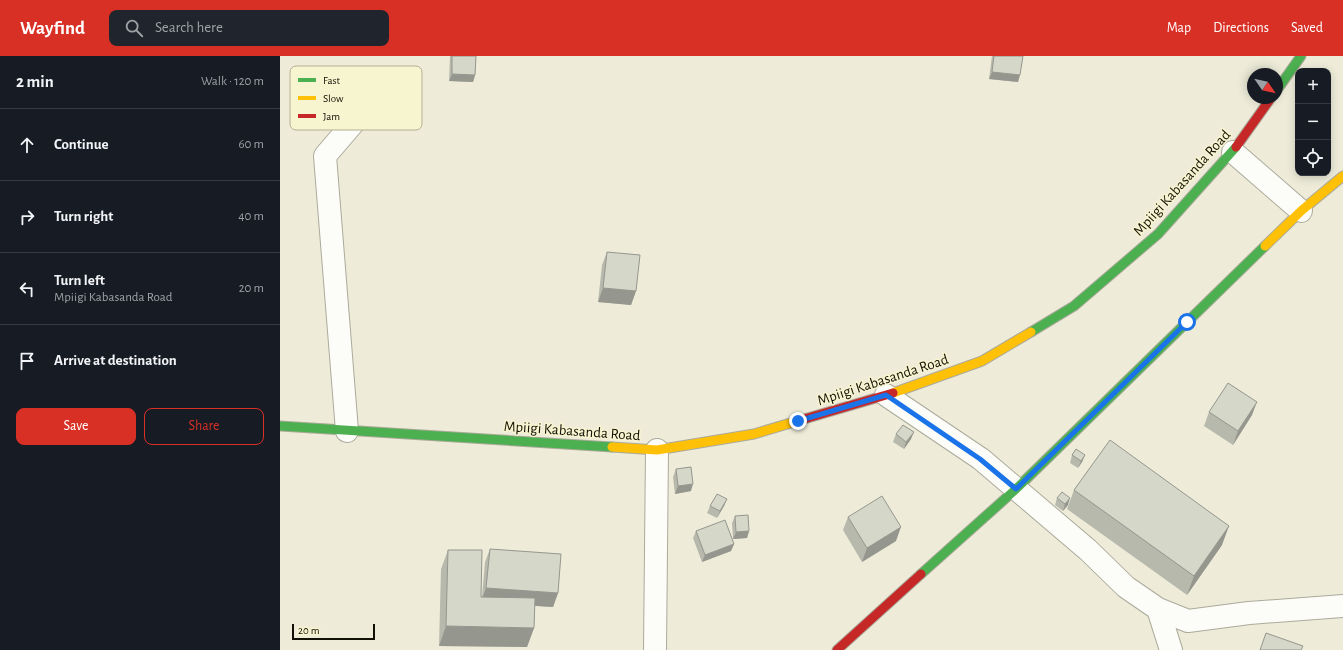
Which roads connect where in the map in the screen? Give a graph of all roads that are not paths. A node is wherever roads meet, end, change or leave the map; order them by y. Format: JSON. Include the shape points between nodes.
{"nodes":[{"id":1,"x":1301,"y":56,"type":"edge"},
{"id":2,"x":1283,"y":82,"type":"edge"},
{"id":3,"x":1267,"y":104,"type":"edge"},
{"id":4,"x":347,"y":130,"type":"edge"},
{"id":5,"x":1233,"y":152,"type":"junction"},
{"id":6,"x":1343,"y":176,"type":"edge"},
{"id":7,"x":1301,"y":211,"type":"junction"},
{"id":8,"x":886,"y":395,"type":"junction"},
{"id":9,"x":280,"y":426,"type":"edge"},
{"id":10,"x":347,"y":431,"type":"junction"},
{"id":11,"x":657,"y":450,"type":"junction"},
{"id":12,"x":1016,"y":489,"type":"junction"},
{"id":13,"x":1343,"y":606,"type":"edge"},
{"id":14,"x":1158,"y":609,"type":"junction"},
{"id":15,"x":655,"y":650,"type":"edge"},
{"id":16,"x":837,"y":650,"type":"edge"},
{"id":17,"x":1171,"y":650,"type":"edge"}],
"edges":[{"from":1,"to":2,"type":"main road"},
{"from":3,"to":5,"type":"main road","name":"Mpiigi Kabasanda Road"},
{"from":4,"to":10,"type":"street","via":[[325,156]]},
{"from":5,"to":7,"type":"street"},
{"from":5,"to":8,"type":"main road","name":"Mpiigi Kabasanda Road","via":[[1158,234],[1074,306],[982,361]]},
{"from":6,"to":7,"type":"main road"},
{"from":7,"to":12,"type":"main road"},
{"from":8,"to":11,"type":"main road","name":"Mpiigi Kabasanda Road","via":[[754,434]]},
{"from":8,"to":12,"type":"street","via":[[980,459]]},
{"from":9,"to":10,"type":"main road","name":"Mpiigi Kabasanda Road"},
{"from":10,"to":11,"type":"main road","name":"Mpiigi Kabasanda Road"},
{"from":11,"to":15,"type":"street"},
{"from":12,"to":14,"type":"street","via":[[1088,550],[1126,587]]},
{"from":12,"to":16,"type":"main road"},
{"from":13,"to":14,"type":"street","via":[[1249,613],[1188,621]]},
{"from":14,"to":17,"type":"street"}]}
